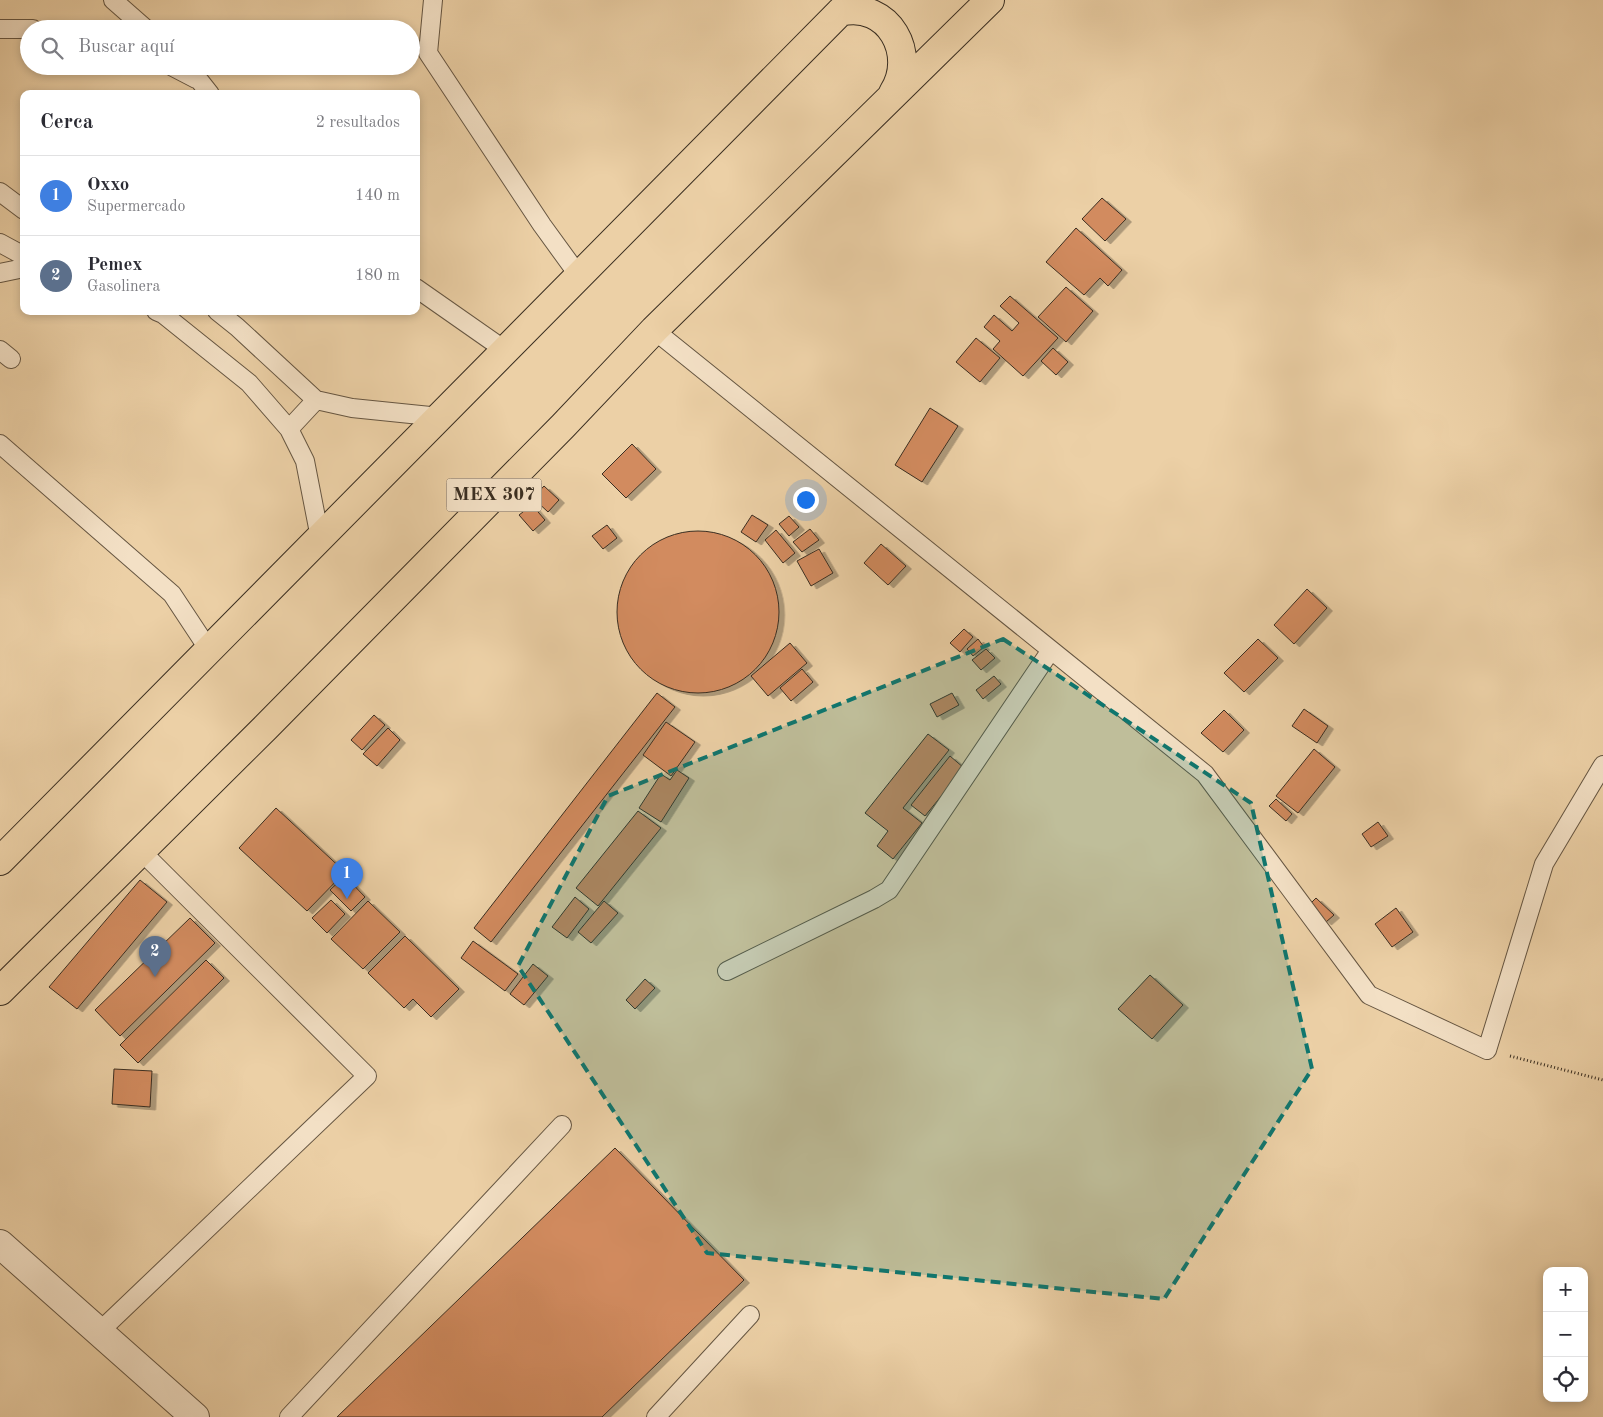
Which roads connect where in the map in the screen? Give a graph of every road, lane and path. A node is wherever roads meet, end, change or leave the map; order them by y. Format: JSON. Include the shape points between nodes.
{"nodes":[{"id":1,"x":113,"y":0,"type":"edge"},
{"id":2,"x":433,"y":0,"type":"edge"},
{"id":3,"x":990,"y":0,"type":"edge"},
{"id":4,"x":846,"y":6,"type":"edge"},
{"id":5,"x":136,"y":20,"type":"edge"},
{"id":6,"x":0,"y":28,"type":"edge"},
{"id":7,"x":20,"y":29,"type":"edge"},
{"id":8,"x":185,"y":75,"type":"edge"},
{"id":9,"x":195,"y":75,"type":"edge"},
{"id":10,"x":205,"y":88,"type":"edge"},
{"id":11,"x":889,"y":99,"type":"junction"},
{"id":12,"x":0,"y":192,"type":"edge"},
{"id":13,"x":20,"y":207,"type":"edge"},
{"id":14,"x":0,"y":243,"type":"edge"},
{"id":15,"x":20,"y":254,"type":"edge"},
{"id":16,"x":20,"y":269,"type":"edge"},
{"id":17,"x":0,"y":273,"type":"edge"},
{"id":18,"x":579,"y":276,"type":"junction"},
{"id":19,"x":420,"y":291,"type":"edge"},
{"id":20,"x":164,"y":315,"type":"edge"},
{"id":21,"x":222,"y":315,"type":"edge"},
{"id":22,"x":654,"y":330,"type":"junction"},
{"id":23,"x":506,"y":350,"type":"junction"},
{"id":24,"x":316,"y":400,"type":"junction"},
{"id":25,"x":440,"y":417,"type":"junction"},
{"id":26,"x":289,"y":429,"type":"junction"},
{"id":27,"x":0,"y":444,"type":"edge"},
{"id":28,"x":320,"y":538,"type":"junction"},
{"id":29,"x":209,"y":650,"type":"junction"},
{"id":30,"x":1051,"y":650,"type":"junction"},
{"id":31,"x":1603,"y":765,"type":"edge"},
{"id":32,"x":141,"y":851,"type":"junction"},
{"id":33,"x":0,"y":861,"type":"edge"},
{"id":34,"x":726,"y":971,"type":"dead end"},
{"id":35,"x":0,"y":990,"type":"edge"},
{"id":36,"x":1487,"y":1050,"type":"junction"},
{"id":37,"x":1603,"y":1080,"type":"edge"},
{"id":38,"x":562,"y":1125,"type":"dead end"},
{"id":39,"x":0,"y":1244,"type":"edge"},
{"id":40,"x":750,"y":1315,"type":"dead end"},
{"id":41,"x":99,"y":1332,"type":"junction"},
{"id":42,"x":194,"y":1417,"type":"edge"},
{"id":43,"x":290,"y":1417,"type":"edge"},
{"id":44,"x":656,"y":1417,"type":"edge"}],
"edges":[{"from":1,"to":5,"type":"lane"},
{"from":2,"to":18,"type":"lane","via":[[428,53]]},
{"from":3,"to":11,"type":"highway","number":"MEX 307"},
{"from":4,"to":11,"type":"highway","via":[[875,14],[894,31],[903,58],[902,73]]},
{"from":4,"to":18,"type":"highway"},
{"from":6,"to":7,"type":"lane"},
{"from":8,"to":10,"type":"lane"},
{"from":9,"to":10,"type":"lane"},
{"from":11,"to":22,"type":"highway","number":"MEX 307"},
{"from":12,"to":13,"type":"lane"},
{"from":14,"to":15,"type":"lane"},
{"from":16,"to":17,"type":"lane"},
{"from":18,"to":23,"type":"highway"},
{"from":19,"to":23,"type":"lane"},
{"from":20,"to":26,"type":"lane","via":[[250,383]]},
{"from":21,"to":24,"type":"lane"},
{"from":22,"to":30,"type":"lane"},
{"from":22,"to":32,"type":"highway","number":"MEX 307"},
{"from":23,"to":25,"type":"highway"},
{"from":24,"to":25,"type":"lane","via":[[352,408]]},
{"from":24,"to":26,"type":"lane"},
{"from":25,"to":28,"type":"highway"},
{"from":26,"to":28,"type":"lane","via":[[305,461]]},
{"from":27,"to":29,"type":"lane","via":[[172,594]]},
{"from":28,"to":29,"type":"highway"},
{"from":29,"to":33,"type":"highway"},
{"from":30,"to":34,"type":"lane","via":[[889,890]]},
{"from":30,"to":36,"type":"lane","via":[[1205,774],[1369,994]]},
{"from":31,"to":36,"type":"lane","via":[[1544,864]]},
{"from":32,"to":35,"type":"highway","number":"MEX 307"},
{"from":32,"to":41,"type":"lane","via":[[367,1076]]},
{"from":36,"to":37,"type":"path"},
{"from":38,"to":43,"type":"lane"},
{"from":39,"to":41,"type":"street"},
{"from":40,"to":44,"type":"lane"},
{"from":41,"to":42,"type":"street"}]}
